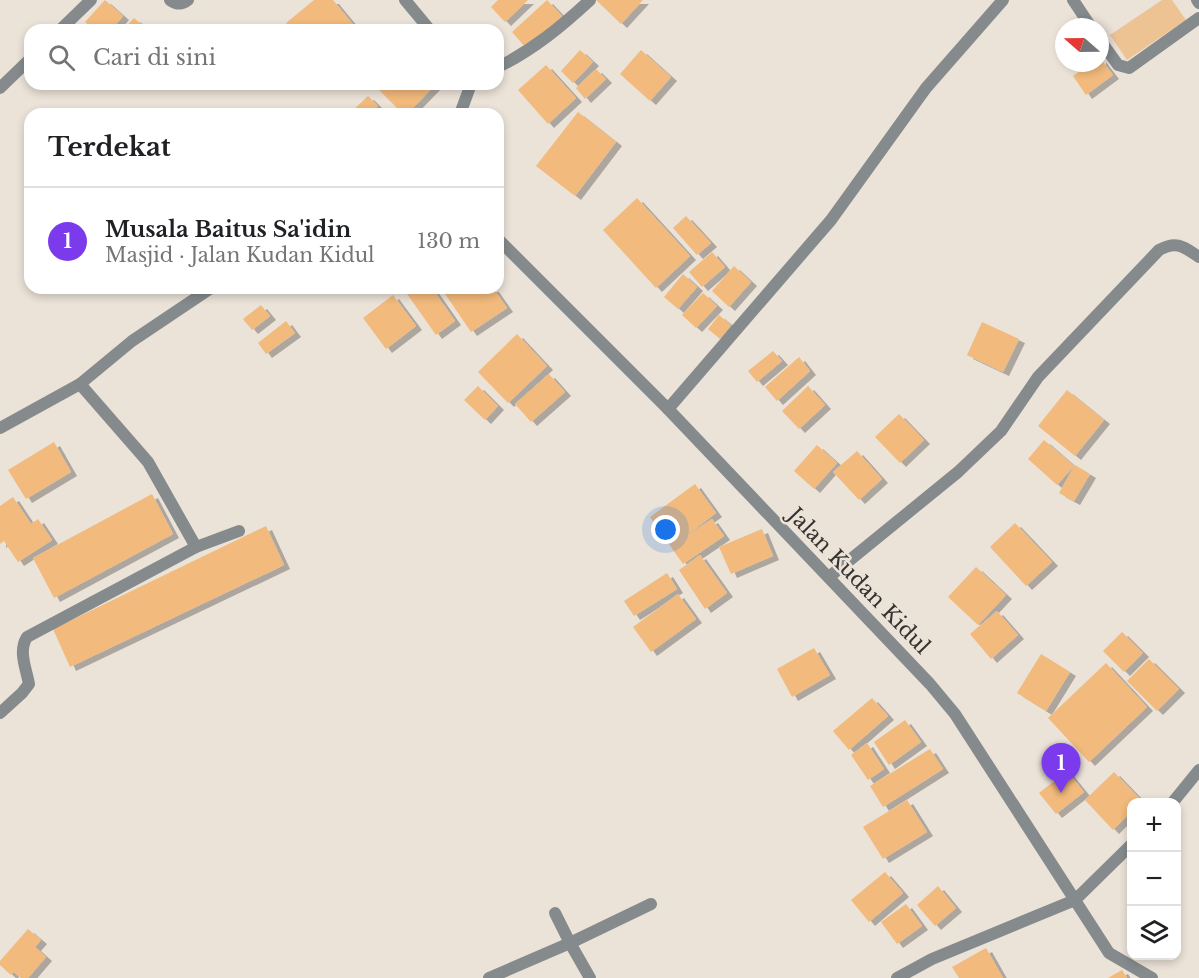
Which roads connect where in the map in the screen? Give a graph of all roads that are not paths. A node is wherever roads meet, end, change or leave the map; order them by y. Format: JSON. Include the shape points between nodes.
{"nodes":[{"id":1,"x":90,"y":0,"type":"edge"},
{"id":2,"x":170,"y":0,"type":"edge"},
{"id":3,"x":188,"y":0,"type":"edge"},
{"id":4,"x":405,"y":0,"type":"edge"},
{"id":5,"x":590,"y":0,"type":"edge"},
{"id":6,"x":1003,"y":0,"type":"edge"},
{"id":7,"x":1073,"y":0,"type":"edge"},
{"id":8,"x":1085,"y":18,"type":"edge"},
{"id":9,"x":1199,"y":18,"type":"edge"},
{"id":10,"x":66,"y":24,"type":"edge"},
{"id":11,"x":425,"y":24,"type":"edge"},
{"id":12,"x":1109,"y":52,"type":"edge"},
{"id":13,"x":24,"y":64,"type":"edge"},
{"id":14,"x":504,"y":64,"type":"edge"},
{"id":15,"x":3,"y":80,"type":"edge"},
{"id":16,"x":469,"y":90,"type":"edge"},
{"id":17,"x":462,"y":108,"type":"edge"},
{"id":18,"x":504,"y":245,"type":"edge"},
{"id":19,"x":1199,"y":257,"type":"edge"},
{"id":20,"x":202,"y":294,"type":"edge"},
{"id":21,"x":80,"y":384,"type":"junction"},
{"id":22,"x":668,"y":409,"type":"junction"},
{"id":23,"x":0,"y":428,"type":"edge"},
{"id":24,"x":239,"y":531,"type":"dead end"},
{"id":25,"x":196,"y":547,"type":"junction"},
{"id":26,"x":829,"y":578,"type":"junction"},
{"id":27,"x":0,"y":713,"type":"edge"},
{"id":28,"x":1199,"y":770,"type":"edge"},
{"id":29,"x":1176,"y":798,"type":"edge"},
{"id":30,"x":1127,"y":848,"type":"edge"},
{"id":31,"x":1075,"y":900,"type":"junction"},
{"id":32,"x":651,"y":904,"type":"dead end"},
{"id":33,"x":555,"y":913,"type":"dead end"},
{"id":34,"x":570,"y":943,"type":"junction"},
{"id":35,"x":489,"y":978,"type":"edge"},
{"id":36,"x":590,"y":978,"type":"edge"},
{"id":37,"x":897,"y":978,"type":"edge"},
{"id":38,"x":1152,"y":978,"type":"edge"}],
"edges":[{"from":1,"to":10,"type":"street"},
{"from":2,"to":3,"type":"street","via":[[178,4]]},
{"from":4,"to":11,"type":"street"},
{"from":5,"to":14,"type":"street","via":[[562,26]]},
{"from":6,"to":22,"type":"street","via":[[926,88],[831,220]]},
{"from":7,"to":8,"type":"street"},
{"from":9,"to":12,"type":"street","via":[[1129,68],[1118,65]]},
{"from":13,"to":15,"type":"street"},
{"from":16,"to":17,"type":"street"},
{"from":18,"to":22,"type":"street","name":"Jalan Kudan Kidul"},
{"from":19,"to":26,"type":"street","via":[[1180,245],[1160,250],[1038,377],[1001,431],[958,472]]},
{"from":20,"to":21,"type":"street","via":[[132,341]]},
{"from":21,"to":23,"type":"street"},
{"from":21,"to":25,"type":"street","via":[[148,462]]},
{"from":22,"to":26,"type":"street","name":"Jalan Kudan Kidul"},
{"from":24,"to":25,"type":"street"},
{"from":25,"to":27,"type":"street","via":[[27,637],[23,654],[28,684]]},
{"from":26,"to":31,"type":"street","name":"Jalan Kudan Kidul","via":[[955,714]]},
{"from":28,"to":29,"type":"street"},
{"from":30,"to":31,"type":"street"},
{"from":31,"to":37,"type":"street","via":[[932,959]]},
{"from":31,"to":38,"type":"street","name":"Jalan Kudan Kidul","via":[[1109,953]]},
{"from":32,"to":34,"type":"street"},
{"from":33,"to":34,"type":"street"},
{"from":34,"to":35,"type":"street"},
{"from":34,"to":36,"type":"street"}]}
